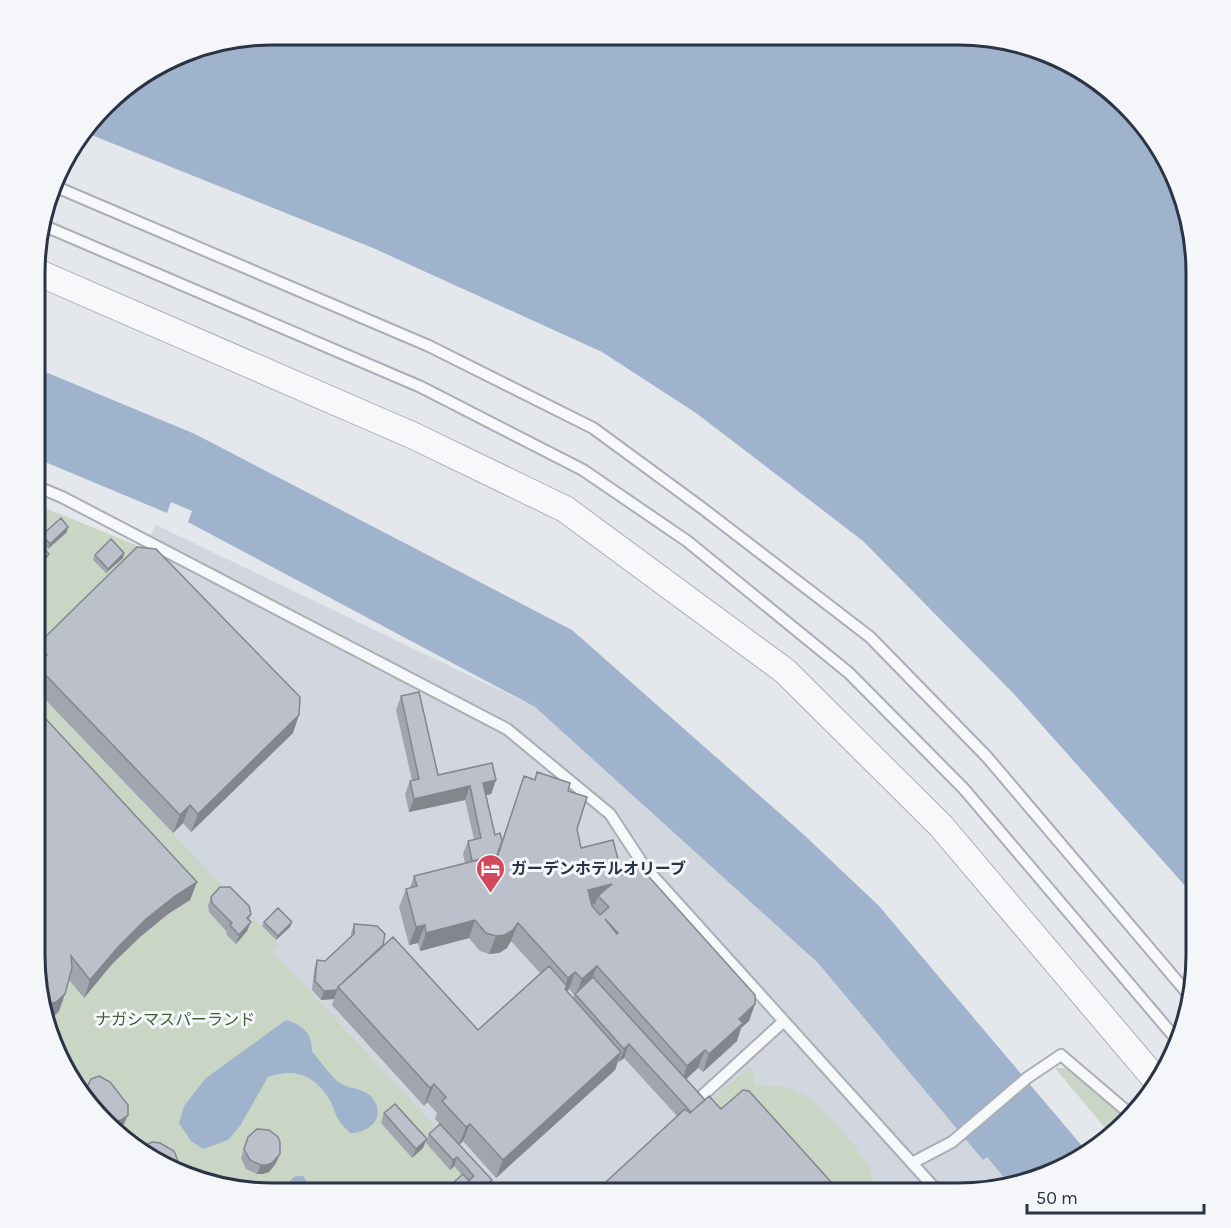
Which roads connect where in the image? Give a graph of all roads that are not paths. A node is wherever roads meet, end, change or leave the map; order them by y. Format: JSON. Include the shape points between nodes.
{"nodes":[{"id":1,"x":61,"y":189,"type":"edge"},
{"id":2,"x":49,"y":228,"type":"edge"},
{"id":3,"x":45,"y":276,"type":"edge"},
{"id":4,"x":45,"y":490,"type":"edge"},
{"id":5,"x":1184,"y":989,"type":"edge"},
{"id":6,"x":784,"y":1021,"type":"junction"},
{"id":7,"x":1172,"y":1034,"type":"edge"},
{"id":8,"x":1152,"y":1075,"type":"edge"},
{"id":9,"x":692,"y":1105,"type":"edge"},
{"id":10,"x":1125,"y":1110,"type":"edge"},
{"id":11,"x":912,"y":1162,"type":"junction"},
{"id":12,"x":930,"y":1183,"type":"edge"}],
"edges":[{"from":1,"to":5,"type":"lane","via":[[429,346],[593,428],[870,637],[987,757]]},
{"from":2,"to":7,"type":"lane","via":[[422,387],[583,470],[687,541],[849,673],[964,789]]},
{"from":3,"to":8,"type":"street","via":[[414,436],[565,509],[785,670],[941,826]]},
{"from":4,"to":6,"type":"lane","via":[[507,729],[610,814],[644,866]]},
{"from":6,"to":9,"type":"lane"},
{"from":6,"to":11,"type":"lane"},
{"from":10,"to":11,"type":"lane","via":[[1061,1055],[1027,1078],[952,1142]]},
{"from":11,"to":12,"type":"lane"}]}
